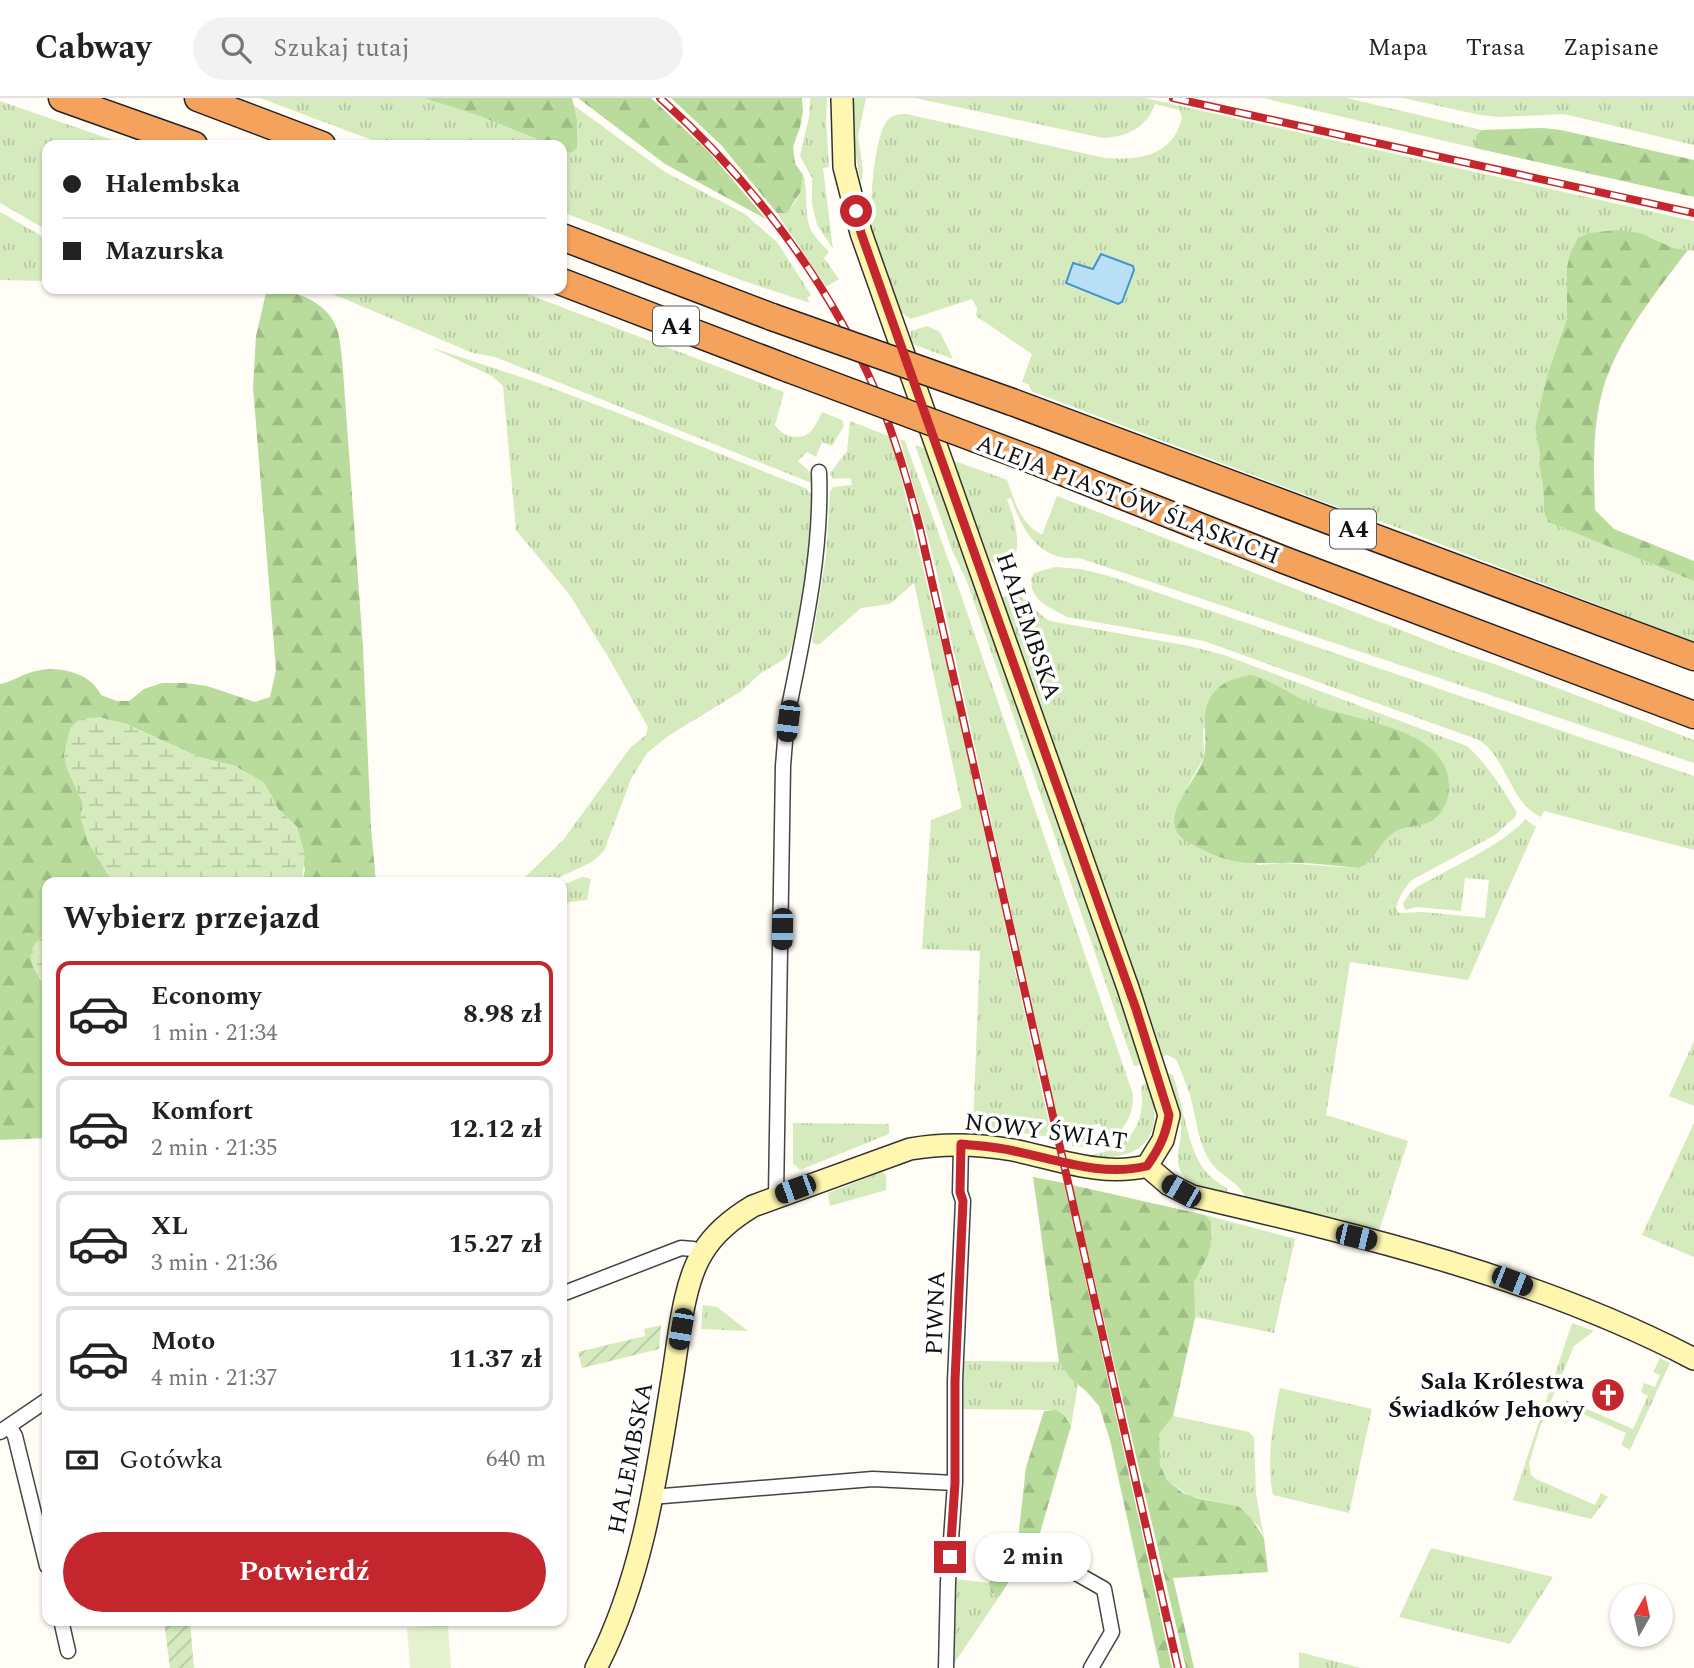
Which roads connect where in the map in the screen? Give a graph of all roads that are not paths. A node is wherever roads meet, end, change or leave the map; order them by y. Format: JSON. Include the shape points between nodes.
{"nodes":[{"id":1,"x":62,"y":98,"type":"edge"},
{"id":2,"x":198,"y":98,"type":"edge"},
{"id":3,"x":842,"y":98,"type":"edge"},
{"id":4,"x":180,"y":140,"type":"edge"},
{"id":5,"x":309,"y":140,"type":"edge"},
{"id":6,"x":567,"y":239,"type":"edge"},
{"id":7,"x":567,"y":284,"type":"edge"},
{"id":8,"x":819,"y":472,"type":"dead end"},
{"id":9,"x":1694,"y":657,"type":"edge"},
{"id":10,"x":1694,"y":715,"type":"edge"},
{"id":11,"x":961,"y":1144,"type":"junction"},
{"id":12,"x":1147,"y":1166,"type":"junction"},
{"id":13,"x":776,"y":1196,"type":"junction"},
{"id":14,"x":702,"y":1254,"type":"junction"},
{"id":15,"x":567,"y":1292,"type":"edge"},
{"id":16,"x":1694,"y":1359,"type":"edge"},
{"id":17,"x":42,"y":1404,"type":"edge"},
{"id":18,"x":5,"y":1429,"type":"edge"},
{"id":19,"x":955,"y":1483,"type":"junction"},
{"id":20,"x":651,"y":1497,"type":"junction"},
{"id":21,"x":42,"y":1546,"type":"edge"},
{"id":22,"x":1060,"y":1564,"type":"dead end"},
{"id":23,"x":62,"y":1626,"type":"edge"},
{"id":24,"x":68,"y":1651,"type":"dead end"},
{"id":25,"x":596,"y":1668,"type":"edge"},
{"id":26,"x":946,"y":1668,"type":"edge"},
{"id":27,"x":1091,"y":1668,"type":"edge"}],
"edges":[{"from":1,"to":4,"type":"highway"},
{"from":2,"to":5,"type":"highway"},
{"from":3,"to":12,"type":"street","name":"HALEMBSKA","via":[[844,167],[861,233],[1169,1115],[1163,1140]]},
{"from":6,"to":9,"type":"highway","name":"ALEJA PIASTÓW ŚLĄSKICH","number":"A4","bridge":true},
{"from":7,"to":10,"type":"highway","name":"ALEJA PIASTÓW ŚLĄSKICH","number":"A4","bridge":true},
{"from":8,"to":13,"type":"street","via":[[813,582],[790,699],[783,766]]},
{"from":11,"to":12,"type":"street","name":"NOWY ŚWIAT","via":[[1116,1171]]},
{"from":11,"to":13,"type":"street","name":"NOWY ŚWIAT","via":[[910,1149]]},
{"from":11,"to":19,"type":"street","name":"PIWNA"},
{"from":12,"to":16,"type":"street","name":"NOWY ŚWIAT","via":[[1192,1196],[1410,1250],[1512,1281]]},
{"from":13,"to":14,"type":"street","name":"NOWY ŚWIAT","via":[[731,1219]]},
{"from":14,"to":15,"type":"street","via":[[681,1248]]},
{"from":14,"to":20,"type":"street","name":"HALEMBSKA","via":[[684,1310]]},
{"from":17,"to":18,"type":"street"},
{"from":18,"to":21,"type":"street","via":[[15,1436]]},
{"from":19,"to":20,"type":"street","via":[[873,1479]]},
{"from":19,"to":26,"type":"street","name":"PIWNA"},
{"from":20,"to":25,"type":"street","name":"HALEMBSKA","via":[[623,1606]]},
{"from":22,"to":27,"type":"street","via":[[1104,1589],[1112,1632]]},
{"from":23,"to":24,"type":"street"}]}
